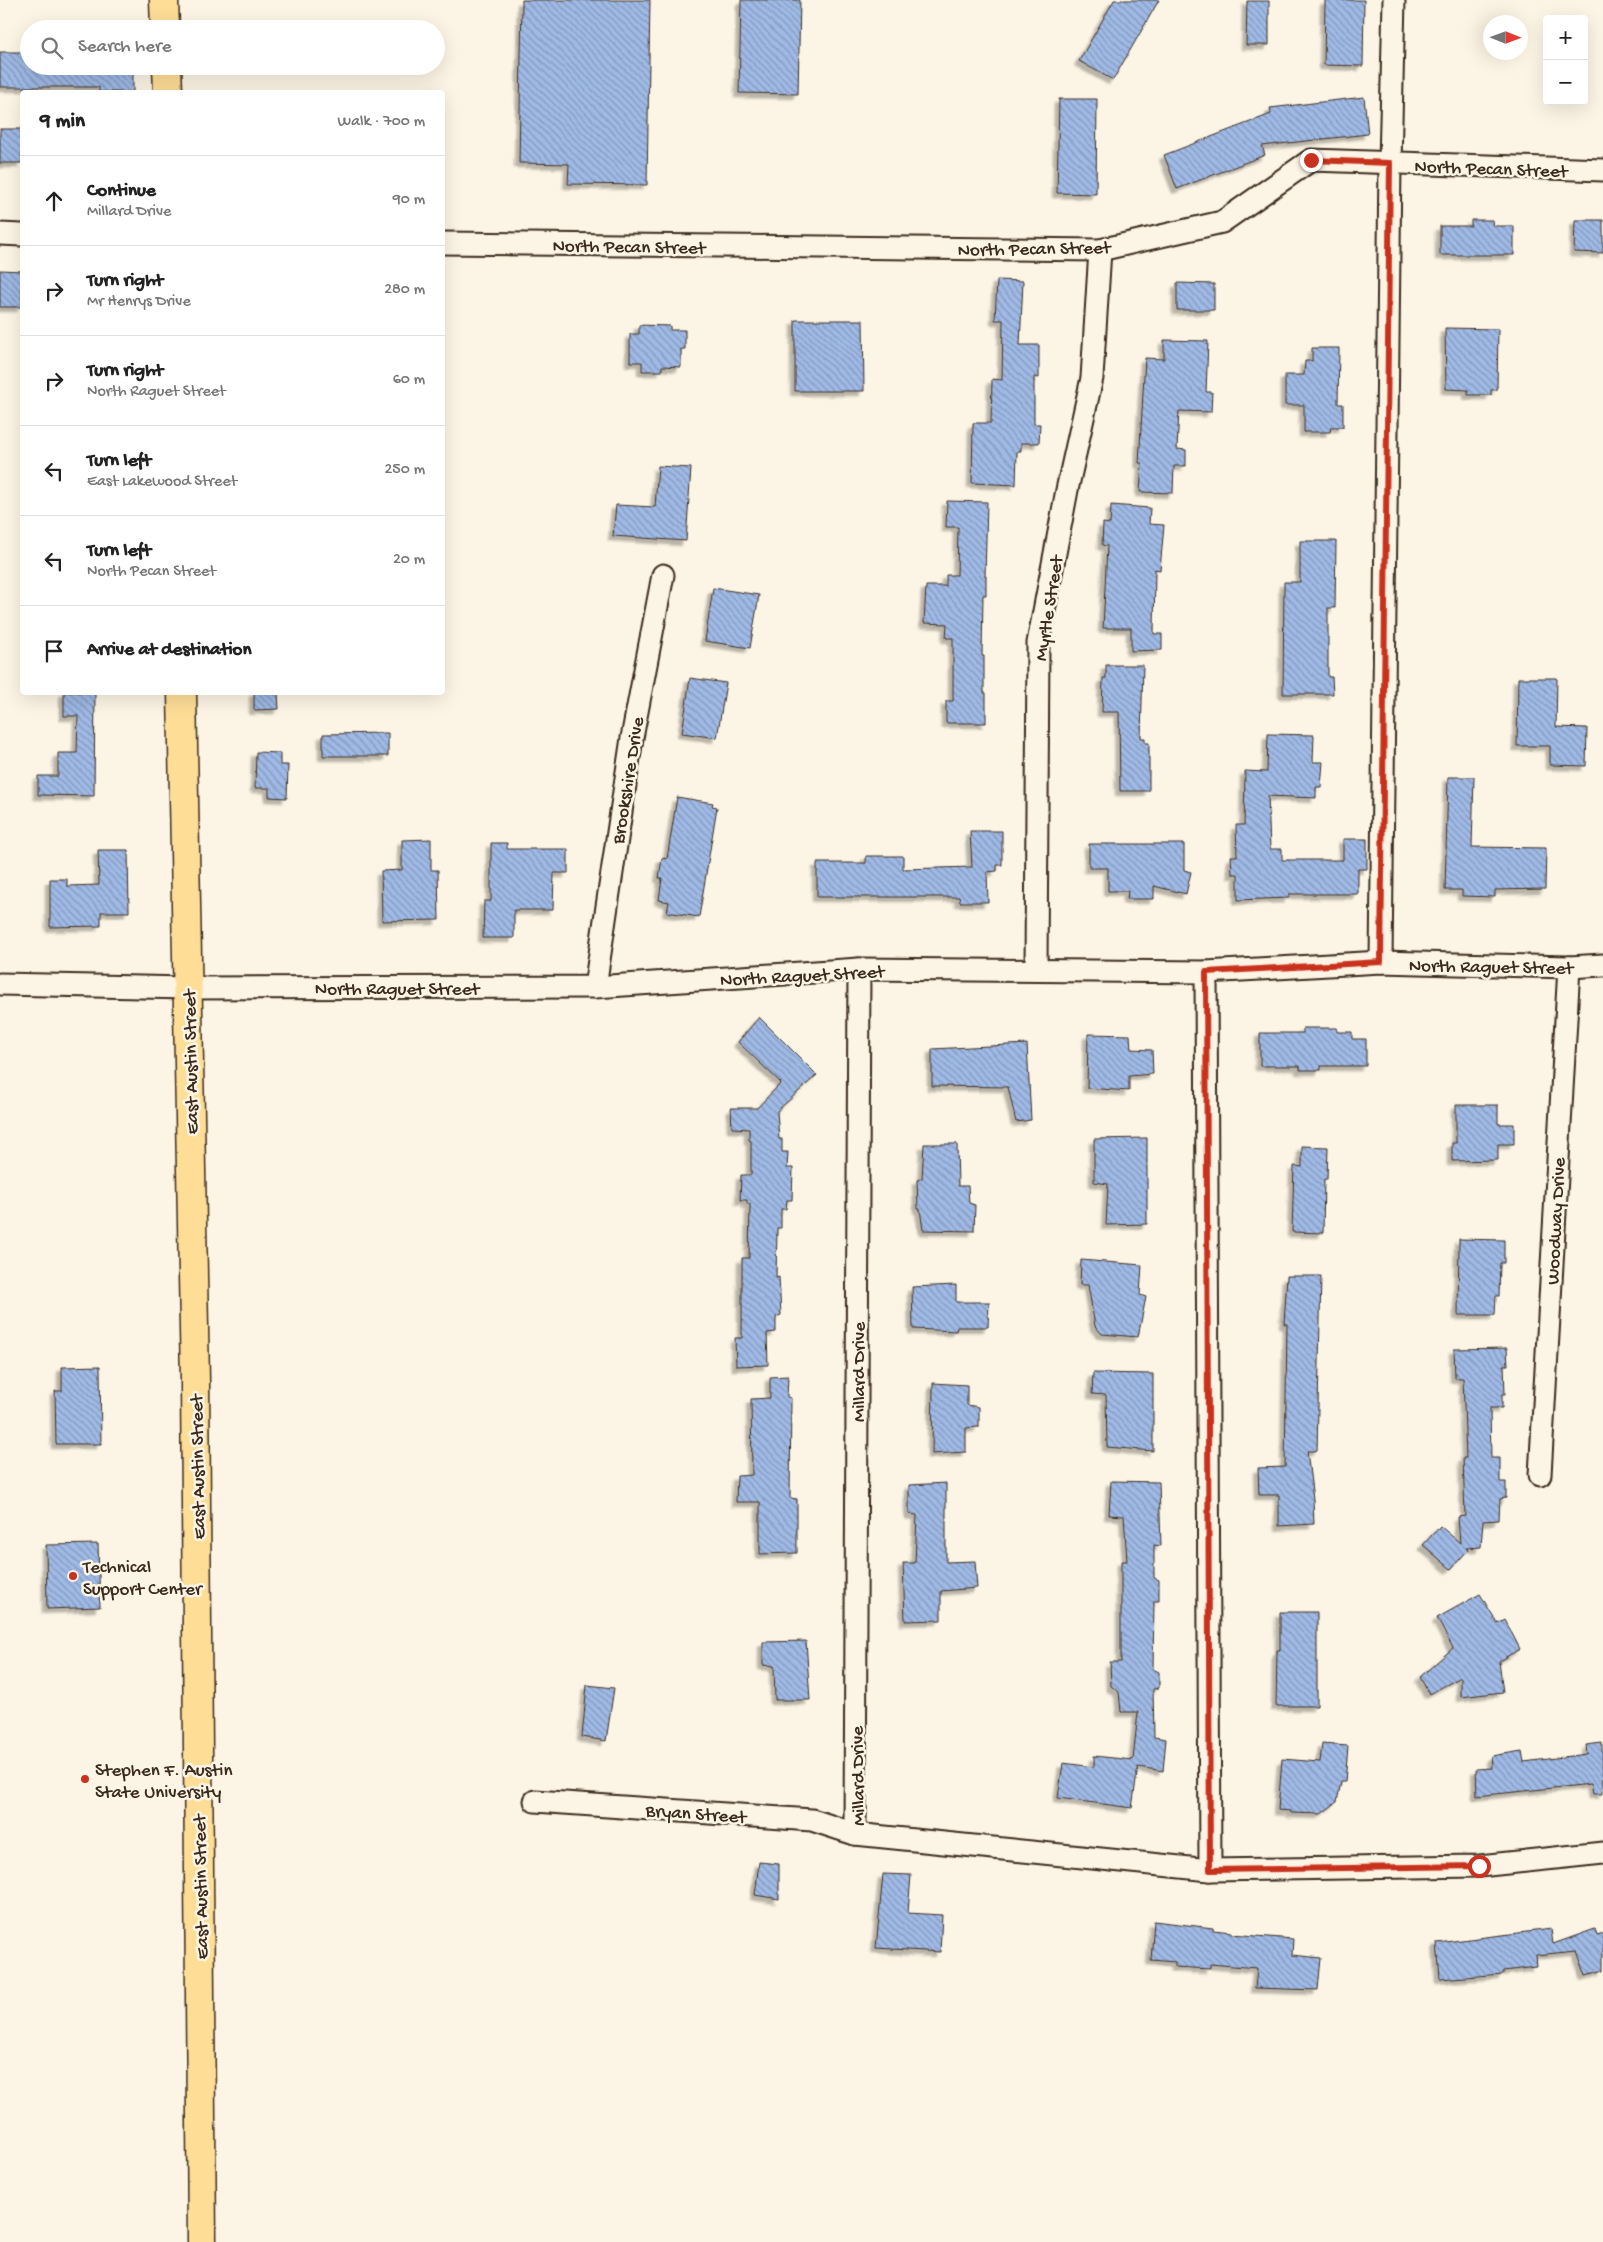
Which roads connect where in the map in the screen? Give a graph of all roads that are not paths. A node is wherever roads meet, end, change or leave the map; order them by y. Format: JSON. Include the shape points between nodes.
{"nodes":[{"id":1,"x":164,"y":0,"type":"edge"},
{"id":2,"x":1394,"y":0,"type":"edge"},
{"id":3,"x":165,"y":20,"type":"edge"},
{"id":4,"x":167,"y":75,"type":"edge"},
{"id":5,"x":168,"y":90,"type":"edge"},
{"id":6,"x":1390,"y":163,"type":"junction"},
{"id":7,"x":1603,"y":170,"type":"edge"},
{"id":8,"x":0,"y":234,"type":"edge"},
{"id":9,"x":20,"y":234,"type":"edge"},
{"id":10,"x":445,"y":243,"type":"edge"},
{"id":11,"x":1100,"y":250,"type":"junction"},
{"id":12,"x":663,"y":575,"type":"dead end"},
{"id":13,"x":182,"y":695,"type":"edge"},
{"id":14,"x":1381,"y":962,"type":"junction"},
{"id":15,"x":1603,"y":965,"type":"edge"},
{"id":16,"x":1568,"y":967,"type":"junction"},
{"id":17,"x":859,"y":969,"type":"junction"},
{"id":18,"x":1036,"y":970,"type":"junction"},
{"id":19,"x":1206,"y":972,"type":"junction"},
{"id":20,"x":0,"y":984,"type":"edge"},
{"id":21,"x":595,"y":987,"type":"junction"},
{"id":22,"x":188,"y":988,"type":"junction"},
{"id":23,"x":1540,"y":1475,"type":"dead end"},
{"id":24,"x":535,"y":1802,"type":"dead end"},
{"id":25,"x":855,"y":1834,"type":"junction"},
{"id":26,"x":1603,"y":1853,"type":"edge"},
{"id":27,"x":1210,"y":1870,"type":"junction"},
{"id":28,"x":202,"y":2242,"type":"edge"}],
"edges":[{"from":1,"to":3,"type":"main road"},
{"from":2,"to":6,"type":"street"},
{"from":4,"to":5,"type":"main road"},
{"from":6,"to":7,"type":"street","name":"North Pecan Street"},
{"from":6,"to":11,"type":"street","name":"North Pecan Street","via":[[1311,160],[1222,222]]},
{"from":6,"to":14,"type":"street"},
{"from":8,"to":9,"type":"street"},
{"from":10,"to":11,"type":"street","name":"North Pecan Street"},
{"from":11,"to":18,"type":"street","name":"Myrtle Street","via":[[1092,378],[1038,643]]},
{"from":12,"to":21,"type":"street","name":"Brookshire Drive","via":[[632,738]]},
{"from":13,"to":22,"type":"main road","name":"East Austin Street"},
{"from":14,"to":16,"type":"street","name":"North Raguet Street"},
{"from":14,"to":19,"type":"street","name":"North Raguet Street"},
{"from":15,"to":16,"type":"street","name":"North Raguet Street"},
{"from":16,"to":23,"type":"street","name":"Woodway Drive"},
{"from":17,"to":18,"type":"street","name":"North Raguet Street"},
{"from":17,"to":21,"type":"street","name":"North Raguet Street"},
{"from":17,"to":25,"type":"street","name":"Millard Drive"},
{"from":18,"to":19,"type":"street","name":"North Raguet Street"},
{"from":19,"to":27,"type":"street"},
{"from":20,"to":22,"type":"street","name":"North Raguet Street"},
{"from":21,"to":22,"type":"street","name":"North Raguet Street"},
{"from":22,"to":28,"type":"main road","name":"East Austin Street","via":[[195,1391]]},
{"from":24,"to":25,"type":"street","name":"Bryan Street","via":[[812,1820]]},
{"from":25,"to":27,"type":"street","name":"Millard Drive"},
{"from":26,"to":27,"type":"street","name":"Millard Drive","via":[[1479,1866]]}]}
